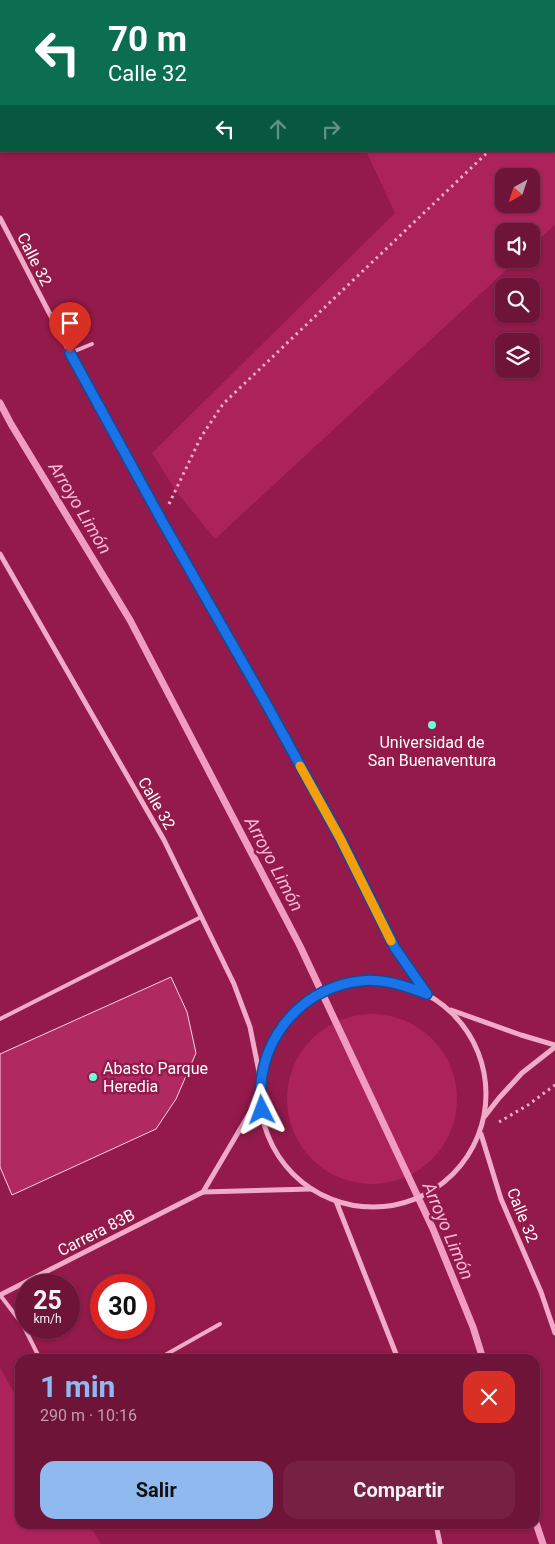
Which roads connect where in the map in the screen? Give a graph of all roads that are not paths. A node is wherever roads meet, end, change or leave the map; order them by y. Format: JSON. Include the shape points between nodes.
{"nodes":[{"id":1,"x":0,"y":218,"type":"edge"},
{"id":2,"x":92,"y":344,"type":"dead end"},
{"id":3,"x":70,"y":353,"type":"junction"},
{"id":4,"x":0,"y":554,"type":"edge"},
{"id":5,"x":201,"y":917,"type":"junction"},
{"id":6,"x":427,"y":994,"type":"junction"},
{"id":7,"x":450,"y":1010,"type":"junction"},
{"id":8,"x":0,"y":1019,"type":"edge"},
{"id":9,"x":555,"y":1046,"type":"edge"},
{"id":10,"x":261,"y":1079,"type":"junction"},
{"id":11,"x":260,"y":1096,"type":"junction"},
{"id":12,"x":485,"y":1117,"type":"junction"},
{"id":13,"x":480,"y":1134,"type":"junction"},
{"id":14,"x":311,"y":1189,"type":"junction"},
{"id":15,"x":203,"y":1192,"type":"junction"},
{"id":16,"x":336,"y":1201,"type":"junction"},
{"id":17,"x":0,"y":1295,"type":"edge"},
{"id":18,"x":220,"y":1324,"type":"dead end"},
{"id":19,"x":555,"y":1333,"type":"edge"},
{"id":20,"x":38,"y":1354,"type":"edge"},
{"id":21,"x":167,"y":1354,"type":"edge"},
{"id":22,"x":396,"y":1354,"type":"edge"},
{"id":23,"x":437,"y":1529,"type":"edge"},
{"id":24,"x":440,"y":1544,"type":"edge"}],
"edges":[{"from":1,"to":3,"type":"street","name":"Calle 32"},
{"from":2,"to":3,"type":"lane"},
{"from":3,"to":6,"type":"street","name":"Calle 32","via":[[340,838],[395,948]]},
{"from":4,"to":5,"type":"street","name":"Calle 32","via":[[164,840]]},
{"from":5,"to":8,"type":"lane"},
{"from":5,"to":10,"type":"street","name":"Calle 32","via":[[234,984],[250,1027]]},
{"from":6,"to":7,"type":"street"},
{"from":6,"to":10,"type":"street","via":[[395,982],[360,981],[316,995],[297,1008],[280,1028],[267,1052]]},
{"from":7,"to":9,"type":"street"},
{"from":7,"to":12,"type":"street","via":[[469,1033],[482,1059],[487,1088]]},
{"from":9,"to":12,"type":"street","via":[[522,1073]]},
{"from":10,"to":11,"type":"street"},
{"from":11,"to":14,"type":"street","via":[[264,1123],[274,1149],[290,1171]]},
{"from":11,"to":15,"type":"street"},
{"from":12,"to":13,"type":"street"},
{"from":13,"to":16,"type":"street","via":[[462,1166],[442,1185],[418,1199],[391,1206],[364,1207]]},
{"from":13,"to":19,"type":"street","name":"Calle 32","via":[[501,1199]]},
{"from":14,"to":15,"type":"street"},
{"from":14,"to":16,"type":"street"},
{"from":15,"to":17,"type":"street","name":"Carrera 83B"},
{"from":16,"to":22,"type":"street"},
{"from":17,"to":20,"type":"lane","via":[[23,1325]]},
{"from":18,"to":21,"type":"lane"},
{"from":23,"to":24,"type":"street"}]}
